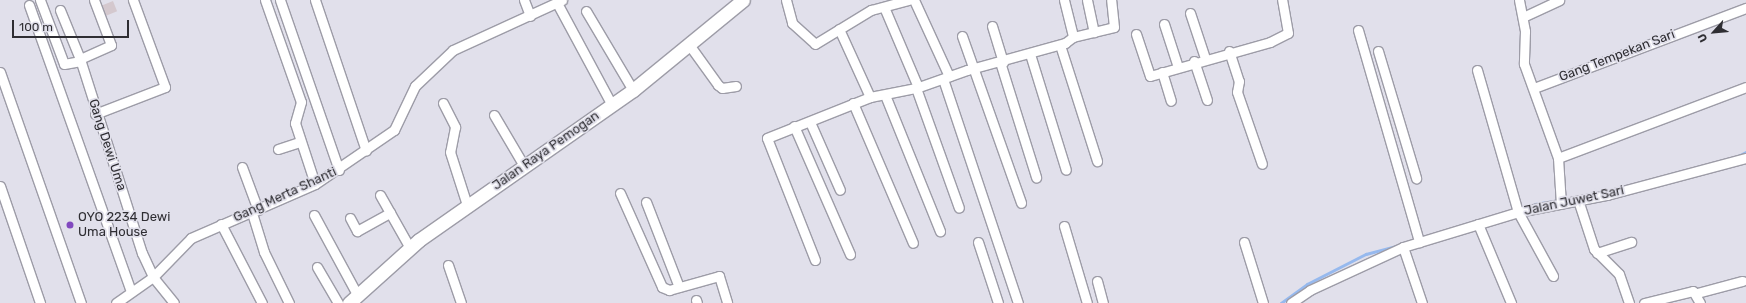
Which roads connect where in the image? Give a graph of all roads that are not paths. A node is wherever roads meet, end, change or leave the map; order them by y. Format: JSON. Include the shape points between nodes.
{"nodes":[{"id":1,"x":40,"y":0,"type":"edge"},
{"id":2,"x":94,"y":0,"type":"edge"},
{"id":3,"x":133,"y":0,"type":"edge"},
{"id":4,"x":265,"y":0,"type":"edge"},
{"id":5,"x":280,"y":0,"type":"edge"},
{"id":6,"x":315,"y":0,"type":"edge"},
{"id":7,"x":524,"y":0,"type":"edge"},
{"id":8,"x":743,"y":0,"type":"edge"},
{"id":9,"x":786,"y":0,"type":"edge"},
{"id":10,"x":909,"y":0,"type":"edge"},
{"id":11,"x":914,"y":0,"type":"edge"},
{"id":12,"x":1064,"y":0,"type":"edge"},
{"id":13,"x":1087,"y":0,"type":"edge"},
{"id":14,"x":1110,"y":0,"type":"edge"},
{"id":15,"x":1282,"y":0,"type":"edge"},
{"id":16,"x":1520,"y":0,"type":"edge"},
{"id":17,"x":1559,"y":0,"type":"edge"},
{"id":18,"x":555,"y":4,"type":"edge"},
{"id":19,"x":29,"y":5,"type":"dead end"},
{"id":20,"x":884,"y":7,"type":"junction"},
{"id":21,"x":1746,"y":8,"type":"edge"},
{"id":22,"x":60,"y":10,"type":"dead end"},
{"id":23,"x":586,"y":11,"type":"dead end"},
{"id":24,"x":1190,"y":13,"type":"dead end"},
{"id":25,"x":530,"y":16,"type":"junction"},
{"id":26,"x":1523,"y":17,"type":"junction"},
{"id":27,"x":1164,"y":24,"type":"dead end"},
{"id":28,"x":992,"y":26,"type":"dead end"},
{"id":29,"x":839,"y":29,"type":"junction"},
{"id":30,"x":1358,"y":30,"type":"dead end"},
{"id":31,"x":1094,"y":32,"type":"junction"},
{"id":32,"x":1136,"y":34,"type":"dead end"},
{"id":33,"x":962,"y":36,"type":"dead end"},
{"id":34,"x":1073,"y":37,"type":"junction"},
{"id":35,"x":1060,"y":45,"type":"junction"},
{"id":36,"x":690,"y":46,"type":"junction"},
{"id":37,"x":1229,"y":51,"type":"junction"},
{"id":38,"x":1378,"y":51,"type":"dead end"},
{"id":39,"x":1030,"y":54,"type":"junction"},
{"id":40,"x":1205,"y":58,"type":"junction"},
{"id":41,"x":81,"y":60,"type":"junction"},
{"id":42,"x":1001,"y":62,"type":"junction"},
{"id":43,"x":1194,"y":62,"type":"junction"},
{"id":44,"x":1178,"y":67,"type":"junction"},
{"id":45,"x":972,"y":68,"type":"junction"},
{"id":46,"x":1477,"y":70,"type":"dead end"},
{"id":47,"x":0,"y":72,"type":"edge"},
{"id":48,"x":1162,"y":72,"type":"junction"},
{"id":49,"x":946,"y":78,"type":"junction"},
{"id":50,"x":736,"y":86,"type":"dead end"},
{"id":51,"x":1746,"y":87,"type":"edge"},
{"id":52,"x":917,"y":88,"type":"junction"},
{"id":53,"x":1534,"y":88,"type":"junction"},
{"id":54,"x":633,"y":90,"type":"junction"},
{"id":55,"x":885,"y":96,"type":"junction"},
{"id":56,"x":870,"y":97,"type":"junction"},
{"id":57,"x":1207,"y":100,"type":"dead end"},
{"id":58,"x":1171,"y":101,"type":"dead end"},
{"id":59,"x":443,"y":103,"type":"dead end"},
{"id":60,"x":853,"y":103,"type":"junction"},
{"id":61,"x":612,"y":105,"type":"junction"},
{"id":62,"x":95,"y":114,"type":"junction"},
{"id":63,"x":494,"y":115,"type":"dead end"},
{"id":64,"x":810,"y":122,"type":"junction"},
{"id":65,"x":794,"y":126,"type":"junction"},
{"id":66,"x":300,"y":142,"type":"junction"},
{"id":67,"x":278,"y":149,"type":"dead end"},
{"id":68,"x":366,"y":151,"type":"junction"},
{"id":69,"x":1409,"y":154,"type":"junction"},
{"id":70,"x":1395,"y":158,"type":"junction"},
{"id":71,"x":1558,"y":158,"type":"junction"},
{"id":72,"x":1746,"y":158,"type":"edge"},
{"id":73,"x":1097,"y":161,"type":"dead end"},
{"id":74,"x":1262,"y":164,"type":"dead end"},
{"id":75,"x":524,"y":166,"type":"junction"},
{"id":76,"x":242,"y":167,"type":"dead end"},
{"id":77,"x":339,"y":170,"type":"junction"},
{"id":78,"x":1066,"y":170,"type":"dead end"},
{"id":79,"x":1036,"y":177,"type":"dead end"},
{"id":80,"x":1416,"y":178,"type":"dead end"},
{"id":81,"x":315,"y":184,"type":"junction"},
{"id":82,"x":0,"y":186,"type":"edge"},
{"id":83,"x":840,"y":190,"type":"dead end"},
{"id":84,"x":620,"y":193,"type":"dead end"},
{"id":85,"x":380,"y":194,"type":"dead end"},
{"id":86,"x":1561,"y":198,"type":"junction"},
{"id":87,"x":1578,"y":200,"type":"junction"},
{"id":88,"x":646,"y":202,"type":"dead end"},
{"id":89,"x":1021,"y":203,"type":"dead end"},
{"id":90,"x":467,"y":205,"type":"junction"},
{"id":91,"x":959,"y":208,"type":"dead end"},
{"id":92,"x":1518,"y":210,"type":"junction"},
{"id":93,"x":390,"y":213,"type":"junction"},
{"id":94,"x":255,"y":215,"type":"junction"},
{"id":95,"x":314,"y":215,"type":"dead end"},
{"id":96,"x":350,"y":218,"type":"dead end"},
{"id":97,"x":1478,"y":224,"type":"junction"},
{"id":98,"x":1064,"y":226,"type":"dead end"},
{"id":99,"x":222,"y":228,"type":"junction"},
{"id":100,"x":940,"y":231,"type":"dead end"},
{"id":101,"x":1419,"y":240,"type":"junction"},
{"id":102,"x":978,"y":242,"type":"dead end"},
{"id":103,"x":1244,"y":242,"type":"dead end"},
{"id":104,"x":1630,"y":242,"type":"dead end"},
{"id":105,"x":913,"y":243,"type":"dead end"},
{"id":106,"x":1403,"y":247,"type":"junction"},
{"id":107,"x":410,"y":248,"type":"junction"},
{"id":108,"x":1597,"y":253,"type":"junction"},
{"id":109,"x":850,"y":254,"type":"dead end"},
{"id":110,"x":815,"y":260,"type":"dead end"},
{"id":111,"x":448,"y":265,"type":"dead end"},
{"id":112,"x":317,"y":267,"type":"dead end"},
{"id":113,"x":152,"y":276,"type":"junction"},
{"id":114,"x":1554,"y":276,"type":"dead end"},
{"id":115,"x":1097,"y":281,"type":"dead end"},
{"id":116,"x":1742,"y":281,"type":"dead end"},
{"id":117,"x":679,"y":287,"type":"junction"},
{"id":118,"x":131,"y":290,"type":"junction"},
{"id":119,"x":1697,"y":293,"type":"junction"},
{"id":120,"x":354,"y":300,"type":"edge"},
{"id":121,"x":38,"y":302,"type":"edge"},
{"id":122,"x":81,"y":303,"type":"edge"},
{"id":123,"x":116,"y":303,"type":"edge"},
{"id":124,"x":174,"y":303,"type":"edge"},
{"id":125,"x":262,"y":303,"type":"edge"},
{"id":126,"x":289,"y":303,"type":"edge"},
{"id":127,"x":338,"y":303,"type":"edge"},
{"id":128,"x":461,"y":303,"type":"edge"},
{"id":129,"x":727,"y":303,"type":"edge"},
{"id":130,"x":998,"y":303,"type":"edge"},
{"id":131,"x":1018,"y":303,"type":"edge"},
{"id":132,"x":1087,"y":303,"type":"edge"},
{"id":133,"x":1103,"y":303,"type":"edge"},
{"id":134,"x":1263,"y":303,"type":"edge"},
{"id":135,"x":1291,"y":303,"type":"edge"},
{"id":136,"x":1422,"y":303,"type":"edge"},
{"id":137,"x":1511,"y":303,"type":"edge"},
{"id":138,"x":1629,"y":303,"type":"edge"},
{"id":139,"x":1644,"y":303,"type":"edge"},
{"id":140,"x":1700,"y":303,"type":"edge"}],
"edges":[{"from":1,"to":41,"type":"street","via":[[64,64]]},
{"from":2,"to":41,"type":"street","via":[[112,45]]},
{"from":3,"to":62,"type":"street","via":[[165,88]]},
{"from":4,"to":66,"type":"street","via":[[301,102],[295,123]]},
{"from":5,"to":77,"type":"street"},
{"from":6,"to":68,"type":"street"},
{"from":7,"to":25,"type":"street"},
{"from":8,"to":36,"type":"street","name":"Jalan Raya Pemogan"},
{"from":9,"to":29,"type":"street","via":[[792,23],[815,44]]},
{"from":10,"to":20,"type":"street"},
{"from":11,"to":49,"type":"street"},
{"from":12,"to":34,"type":"street"},
{"from":13,"to":31,"type":"street"},
{"from":14,"to":31,"type":"street","via":[[1116,26]]},
{"from":15,"to":37,"type":"street","via":[[1288,33],[1270,42]]},
{"from":16,"to":26,"type":"street"},
{"from":17,"to":26,"type":"street"},
{"from":18,"to":25,"type":"street","name":"Gang Merta Shanti"},
{"from":18,"to":61,"type":"street"},
{"from":19,"to":118,"type":"street"},
{"from":20,"to":29,"type":"street","via":[[871,10]]},
{"from":20,"to":52,"type":"street"},
{"from":21,"to":53,"type":"street","name":"Gang Tempekan Sari"},
{"from":22,"to":41,"type":"street","name":"Gang Dewi Uma"},
{"from":23,"to":54,"type":"street"},
{"from":24,"to":40,"type":"street"},
{"from":25,"to":68,"type":"street","name":"Gang Merta Shanti","via":[[453,50],[415,86],[394,130]]},
{"from":26,"to":53,"type":"street","via":[[1524,64]]},
{"from":27,"to":44,"type":"street"},
{"from":28,"to":42,"type":"street"},
{"from":29,"to":56,"type":"street"},
{"from":30,"to":70,"type":"street"},
{"from":31,"to":34,"type":"street"},
{"from":32,"to":48,"type":"street","via":[[1150,76]]},
{"from":33,"to":45,"type":"street"},
{"from":34,"to":35,"type":"street"},
{"from":35,"to":39,"type":"street"},
{"from":35,"to":73,"type":"street"},
{"from":36,"to":50,"type":"street","via":[[718,85],[722,88]]},
{"from":36,"to":54,"type":"street","name":"Jalan Raya Pemogan"},
{"from":37,"to":40,"type":"street"},
{"from":37,"to":74,"type":"street","via":[[1239,81],[1237,92]]},
{"from":38,"to":69,"type":"street"},
{"from":39,"to":42,"type":"street"},
{"from":39,"to":78,"type":"street"},
{"from":40,"to":43,"type":"street"},
{"from":41,"to":62,"type":"street","name":"Gang Dewi Uma"},
{"from":42,"to":45,"type":"street"},
{"from":42,"to":79,"type":"street"},
{"from":43,"to":44,"type":"street"},
{"from":43,"to":57,"type":"street"},
{"from":44,"to":48,"type":"street"},
{"from":45,"to":49,"type":"street"},
{"from":45,"to":89,"type":"street"},
{"from":46,"to":92,"type":"street"},
{"from":47,"to":122,"type":"street"},
{"from":48,"to":58,"type":"street"},
{"from":49,"to":52,"type":"street"},
{"from":49,"to":131,"type":"street"},
{"from":51,"to":71,"type":"street"},
{"from":52,"to":55,"type":"street"},
{"from":52,"to":91,"type":"street"},
{"from":53,"to":71,"type":"street"},
{"from":54,"to":61,"type":"street","name":"Jalan Raya Pemogan"},
{"from":55,"to":56,"type":"street"},
{"from":55,"to":100,"type":"street"},
{"from":56,"to":60,"type":"street"},
{"from":59,"to":90,"type":"street","via":[[455,128],[450,152]]},
{"from":60,"to":64,"type":"street"},
{"from":60,"to":105,"type":"street"},
{"from":61,"to":75,"type":"street","name":"Jalan Raya Pemogan"},
{"from":62,"to":113,"type":"street","name":"Gang Dewi Uma"},
{"from":63,"to":75,"type":"street"},
{"from":64,"to":65,"type":"street"},
{"from":64,"to":83,"type":"street"},
{"from":65,"to":109,"type":"street"},
{"from":65,"to":110,"type":"street","via":[[766,141]]},
{"from":66,"to":67,"type":"street"},
{"from":66,"to":81,"type":"street"},
{"from":68,"to":77,"type":"street","name":"Gang Merta Shanti"},
{"from":69,"to":70,"type":"street"},
{"from":69,"to":80,"type":"street"},
{"from":70,"to":101,"type":"street"},
{"from":71,"to":86,"type":"street"},
{"from":72,"to":87,"type":"street","name":"Jalan Juwet Sari"},
{"from":75,"to":90,"type":"street","name":"Jalan Raya Pemogan"},
{"from":76,"to":94,"type":"street"},
{"from":77,"to":81,"type":"street","name":"Gang Merta Shanti"},
{"from":81,"to":94,"type":"street","name":"Gang Merta Shanti"},
{"from":82,"to":121,"type":"street"},
{"from":84,"to":117,"type":"street","via":[[662,286],[669,290]]},
{"from":85,"to":93,"type":"street"},
{"from":86,"to":87,"type":"street","name":"Jalan Juwet Sari"},
{"from":86,"to":92,"type":"street","name":"Jalan Juwet Sari"},
{"from":87,"to":108,"type":"street"},
{"from":88,"to":117,"type":"street"},
{"from":90,"to":107,"type":"street","name":"Jalan Raya Pemogan"},
{"from":92,"to":97,"type":"street","name":"Jalan Juwet Sari"},
{"from":92,"to":114,"type":"street"},
{"from":93,"to":96,"type":"street","via":[[357,231]]},
{"from":93,"to":107,"type":"street"},
{"from":94,"to":99,"type":"street","name":"Gang Merta Shanti"},
{"from":94,"to":126,"type":"street","via":[[264,252]]},
{"from":95,"to":120,"type":"street"},
{"from":97,"to":101,"type":"street","name":"Jalan Juwet Sari"},
{"from":97,"to":137,"type":"street"},
{"from":98,"to":132,"type":"street"},
{"from":99,"to":113,"type":"street","name":"Gang Merta Shanti","via":[[191,238]]},
{"from":99,"to":125,"type":"street"},
{"from":101,"to":106,"type":"street","name":"Jalan Juwet Sari"},
{"from":102,"to":130,"type":"street"},
{"from":103,"to":134,"type":"street"},
{"from":104,"to":108,"type":"street"},
{"from":106,"to":135,"type":"street","name":"Jalan Juwet Sari","via":[[1310,290]]},
{"from":106,"to":136,"type":"street"},
{"from":107,"to":120,"type":"street","name":"Jalan Raya Pemogan"},
{"from":108,"to":138,"type":"street","via":[[1619,274]]},
{"from":111,"to":128,"type":"street"},
{"from":112,"to":127,"type":"street"},
{"from":113,"to":118,"type":"street","name":"Gang Merta Shanti"},
{"from":113,"to":124,"type":"street","name":"Gang Dewi Uma"},
{"from":115,"to":133,"type":"street"},
{"from":116,"to":119,"type":"street"},
{"from":117,"to":129,"type":"street","via":[[720,277]]},
{"from":118,"to":123,"type":"street","name":"Gang Merta Shanti"},
{"from":119,"to":139,"type":"street"},
{"from":119,"to":140,"type":"street"}]}
